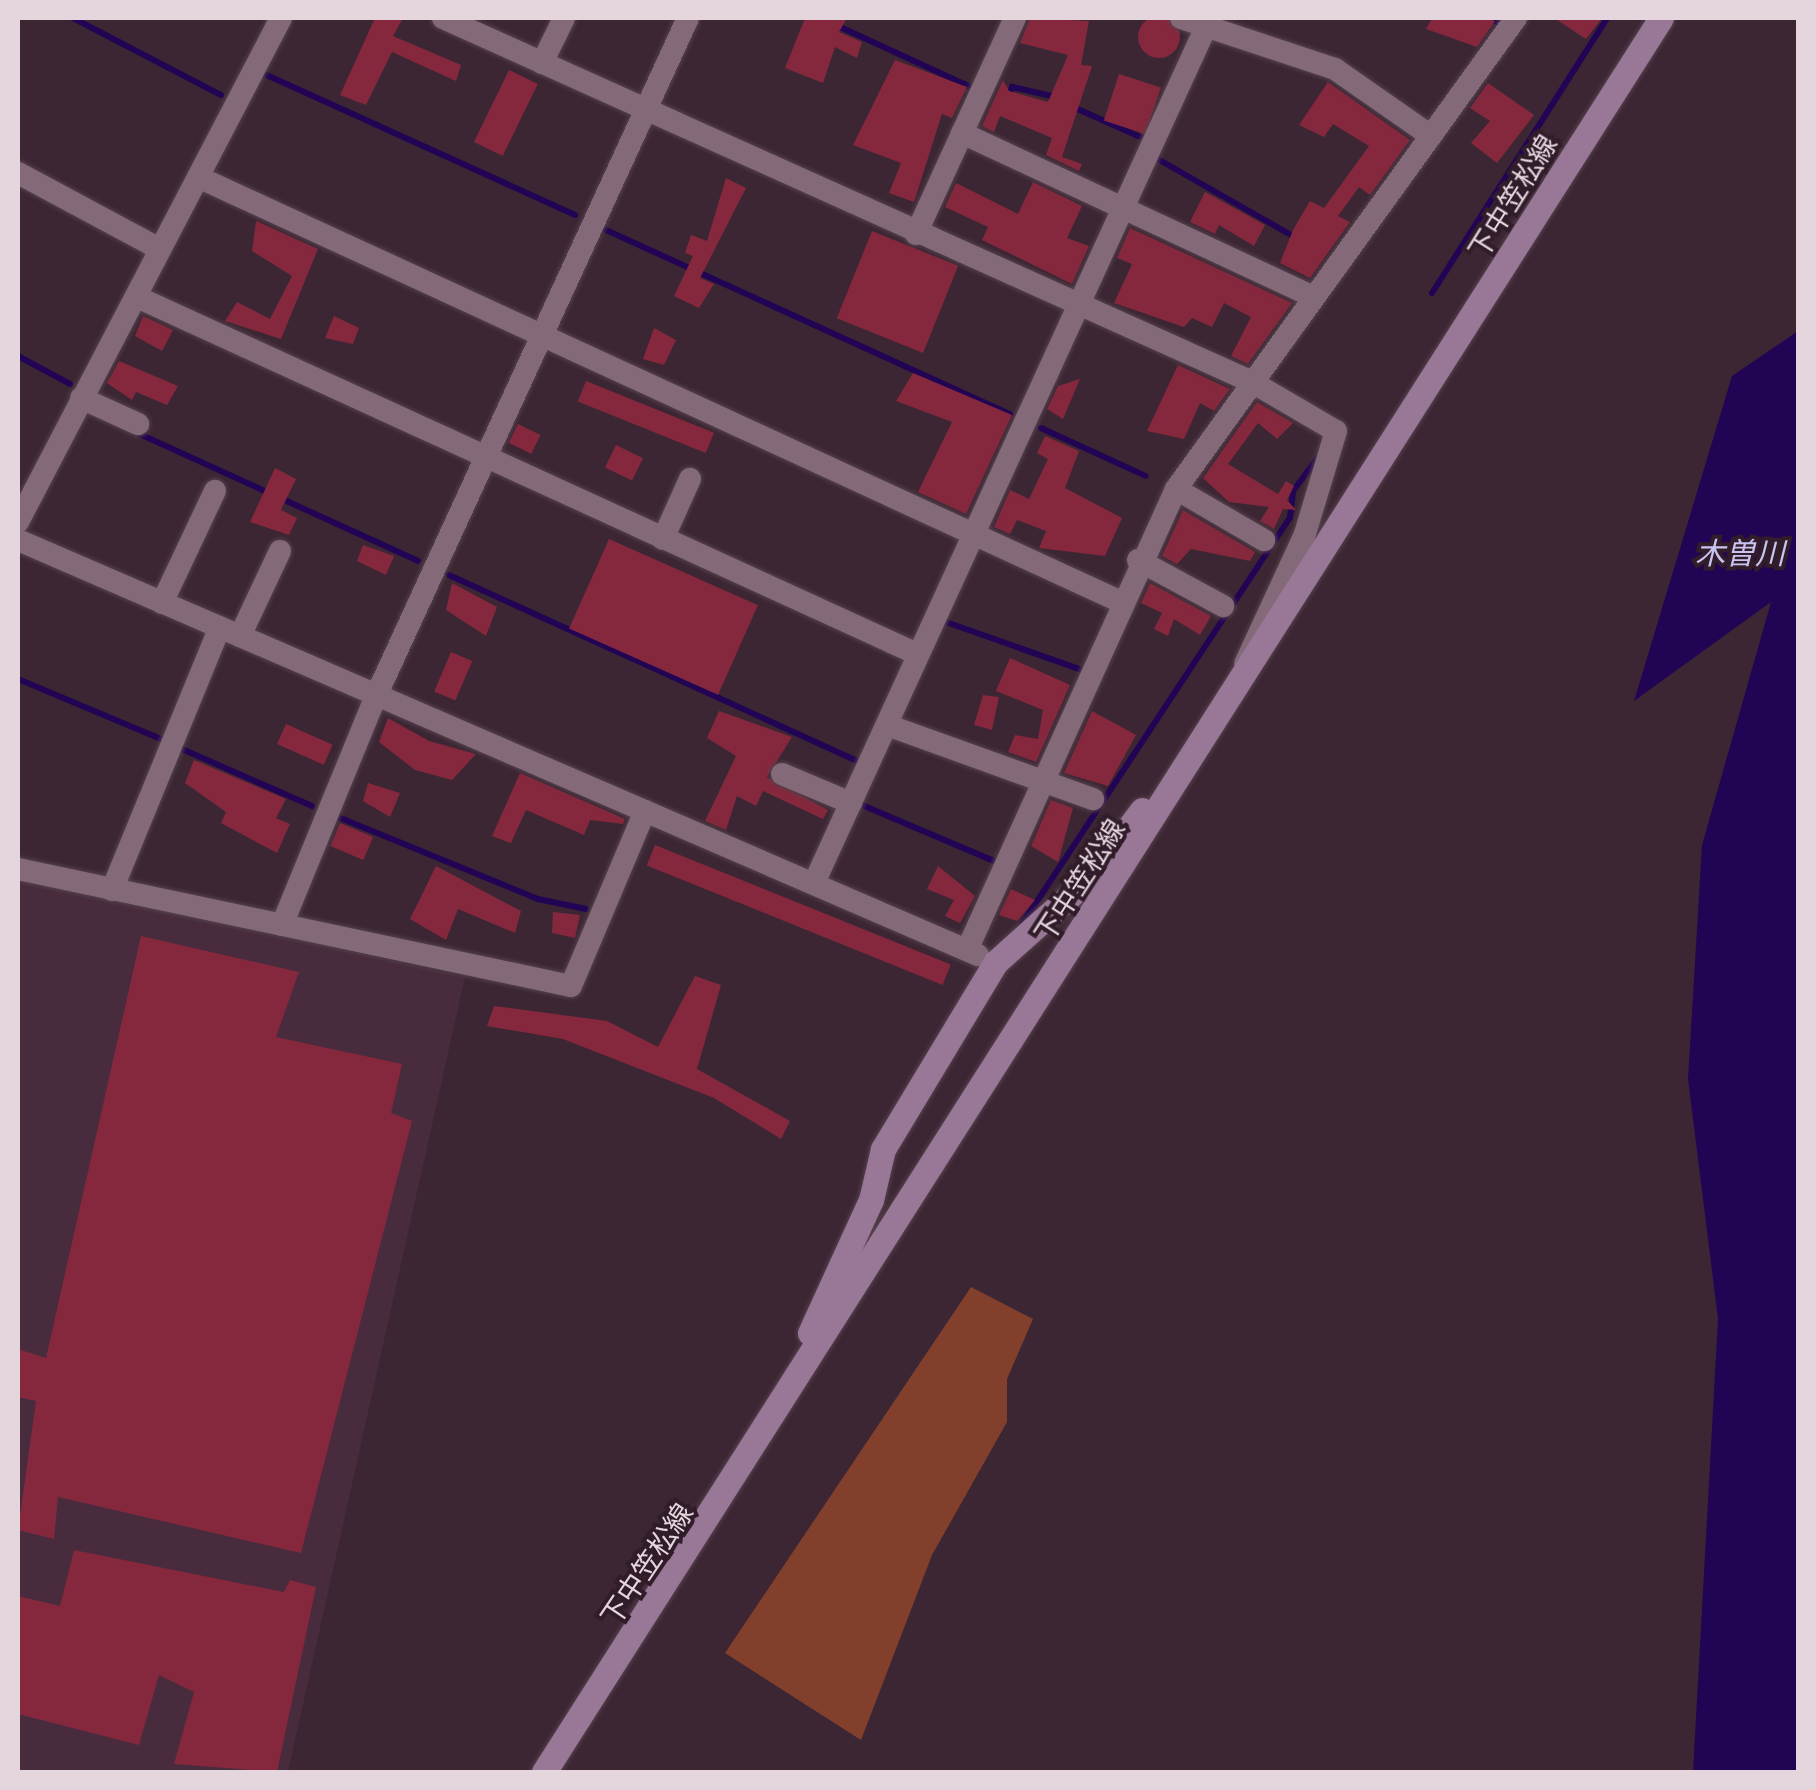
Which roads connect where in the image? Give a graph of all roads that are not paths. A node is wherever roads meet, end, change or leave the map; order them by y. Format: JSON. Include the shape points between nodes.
{"nodes":[{"id":1,"x":280,"y":18,"type":"edge"},
{"id":2,"x":443,"y":18,"type":"edge"},
{"id":3,"x":564,"y":18,"type":"edge"},
{"id":4,"x":688,"y":18,"type":"edge"},
{"id":5,"x":1015,"y":18,"type":"edge"},
{"id":6,"x":1181,"y":18,"type":"edge"},
{"id":7,"x":1516,"y":18,"type":"edge"},
{"id":8,"x":1661,"y":18,"type":"edge"},
{"id":9,"x":1208,"y":23,"type":"edge"},
{"id":10,"x":542,"y":64,"type":"junction"},
{"id":11,"x":645,"y":111,"type":"junction"},
{"id":12,"x":962,"y":132,"type":"junction"},
{"id":13,"x":1431,"y":136,"type":"junction"},
{"id":14,"x":18,"y":173,"type":"edge"},
{"id":15,"x":198,"y":177,"type":"junction"},
{"id":16,"x":1123,"y":209,"type":"junction"},
{"id":17,"x":916,"y":234,"type":"junction"},
{"id":18,"x":158,"y":248,"type":"junction"},
{"id":19,"x":137,"y":298,"type":"junction"},
{"id":20,"x":1314,"y":298,"type":"junction"},
{"id":21,"x":1078,"y":307,"type":"junction"},
{"id":22,"x":537,"y":337,"type":"junction"},
{"id":23,"x":1252,"y":382,"type":"junction"},
{"id":24,"x":81,"y":398,"type":"junction"},
{"id":25,"x":138,"y":424,"type":"dead end"},
{"id":26,"x":484,"y":456,"type":"junction"},
{"id":27,"x":690,"y":479,"type":"dead end"},
{"id":28,"x":1176,"y":489,"type":"junction"},
{"id":29,"x":214,"y":491,"type":"dead end"},
{"id":30,"x":18,"y":522,"type":"edge"},
{"id":31,"x":974,"y":532,"type":"junction"},
{"id":32,"x":662,"y":539,"type":"junction"},
{"id":33,"x":18,"y":540,"type":"edge"},
{"id":34,"x":1264,"y":540,"type":"dead end"},
{"id":35,"x":280,"y":551,"type":"dead end"},
{"id":36,"x":1138,"y":560,"type":"junction"},
{"id":37,"x":1119,"y":602,"type":"junction"},
{"id":38,"x":162,"y":603,"type":"junction"},
{"id":39,"x":1223,"y":606,"type":"dead end"},
{"id":40,"x":230,"y":632,"type":"junction"},
{"id":41,"x":917,"y":654,"type":"junction"},
{"id":42,"x":1246,"y":670,"type":"junction"},
{"id":43,"x":376,"y":696,"type":"junction"},
{"id":44,"x":887,"y":725,"type":"junction"},
{"id":45,"x":782,"y":774,"type":"dead end"},
{"id":46,"x":1041,"y":780,"type":"junction"},
{"id":47,"x":1178,"y":782,"type":"junction"},
{"id":48,"x":1094,"y":798,"type":"dead end"},
{"id":49,"x":851,"y":803,"type":"junction"},
{"id":50,"x":645,"y":811,"type":"junction"},
{"id":51,"x":18,"y":869,"type":"edge"},
{"id":52,"x":814,"y":883,"type":"junction"},
{"id":53,"x":112,"y":890,"type":"junction"},
{"id":54,"x":282,"y":926,"type":"junction"},
{"id":55,"x":967,"y":950,"type":"junction"},
{"id":56,"x":996,"y":962,"type":"junction"},
{"id":57,"x":810,"y":1353,"type":"junction"},
{"id":58,"x":572,"y":1729,"type":"junction"},
{"id":59,"x":533,"y":1772,"type":"edge"},
{"id":60,"x":544,"y":1772,"type":"edge"}],
"edges":[{"from":1,"to":15,"type":"street"},
{"from":2,"to":10,"type":"street"},
{"from":3,"to":10,"type":"street"},
{"from":4,"to":11,"type":"street"},
{"from":5,"to":12,"type":"street"},
{"from":6,"to":9,"type":"street"},
{"from":7,"to":13,"type":"street"},
{"from":8,"to":42,"type":"main road","name":"下中笠松線"},
{"from":9,"to":13,"type":"street","via":[[1335,70]]},
{"from":9,"to":16,"type":"street"},
{"from":10,"to":11,"type":"street"},
{"from":11,"to":17,"type":"street"},
{"from":11,"to":22,"type":"street"},
{"from":12,"to":16,"type":"street"},
{"from":12,"to":17,"type":"street"},
{"from":13,"to":20,"type":"street"},
{"from":14,"to":18,"type":"street"},
{"from":15,"to":18,"type":"street"},
{"from":15,"to":22,"type":"street"},
{"from":16,"to":20,"type":"street"},
{"from":16,"to":21,"type":"street"},
{"from":17,"to":21,"type":"street"},
{"from":18,"to":19,"type":"street"},
{"from":19,"to":24,"type":"street"},
{"from":19,"to":26,"type":"street"},
{"from":20,"to":23,"type":"street"},
{"from":21,"to":23,"type":"street"},
{"from":21,"to":31,"type":"street"},
{"from":22,"to":26,"type":"street"},
{"from":22,"to":31,"type":"street"},
{"from":23,"to":28,"type":"street"},
{"from":23,"to":42,"type":"street","via":[[1336,431],[1336,443]]},
{"from":24,"to":25,"type":"street"},
{"from":24,"to":30,"type":"street"},
{"from":26,"to":32,"type":"street"},
{"from":26,"to":43,"type":"street"},
{"from":27,"to":32,"type":"street"},
{"from":28,"to":34,"type":"street"},
{"from":28,"to":36,"type":"street"},
{"from":29,"to":38,"type":"street"},
{"from":31,"to":37,"type":"street"},
{"from":31,"to":41,"type":"street"},
{"from":32,"to":41,"type":"street"},
{"from":33,"to":38,"type":"street"},
{"from":35,"to":40,"type":"street"},
{"from":36,"to":37,"type":"street"},
{"from":36,"to":39,"type":"street"},
{"from":37,"to":46,"type":"street"},
{"from":38,"to":40,"type":"street"},
{"from":40,"to":43,"type":"street"},
{"from":40,"to":53,"type":"street"},
{"from":41,"to":44,"type":"street"},
{"from":42,"to":47,"type":"main road","name":"下中笠松線"},
{"from":43,"to":50,"type":"street"},
{"from":43,"to":54,"type":"street"},
{"from":44,"to":46,"type":"street"},
{"from":44,"to":49,"type":"street"},
{"from":45,"to":49,"type":"street"},
{"from":46,"to":48,"type":"street"},
{"from":46,"to":55,"type":"street"},
{"from":47,"to":56,"type":"main road","via":[[1154,794],[1094,874]]},
{"from":47,"to":57,"type":"main road","name":"下中笠松線"},
{"from":49,"to":52,"type":"street"},
{"from":50,"to":52,"type":"street"},
{"from":50,"to":54,"type":"street","via":[[571,986]]},
{"from":51,"to":53,"type":"street"},
{"from":52,"to":55,"type":"street"},
{"from":53,"to":54,"type":"street"},
{"from":55,"to":56,"type":"street"},
{"from":56,"to":57,"type":"main road","via":[[883,1149],[871,1200],[810,1325]]},
{"from":57,"to":58,"type":"main road","name":"下中笠松線","via":[[732,1490]]},
{"from":58,"to":59,"type":"main road"},
{"from":58,"to":60,"type":"main road","name":"下中笠松線"}]}
